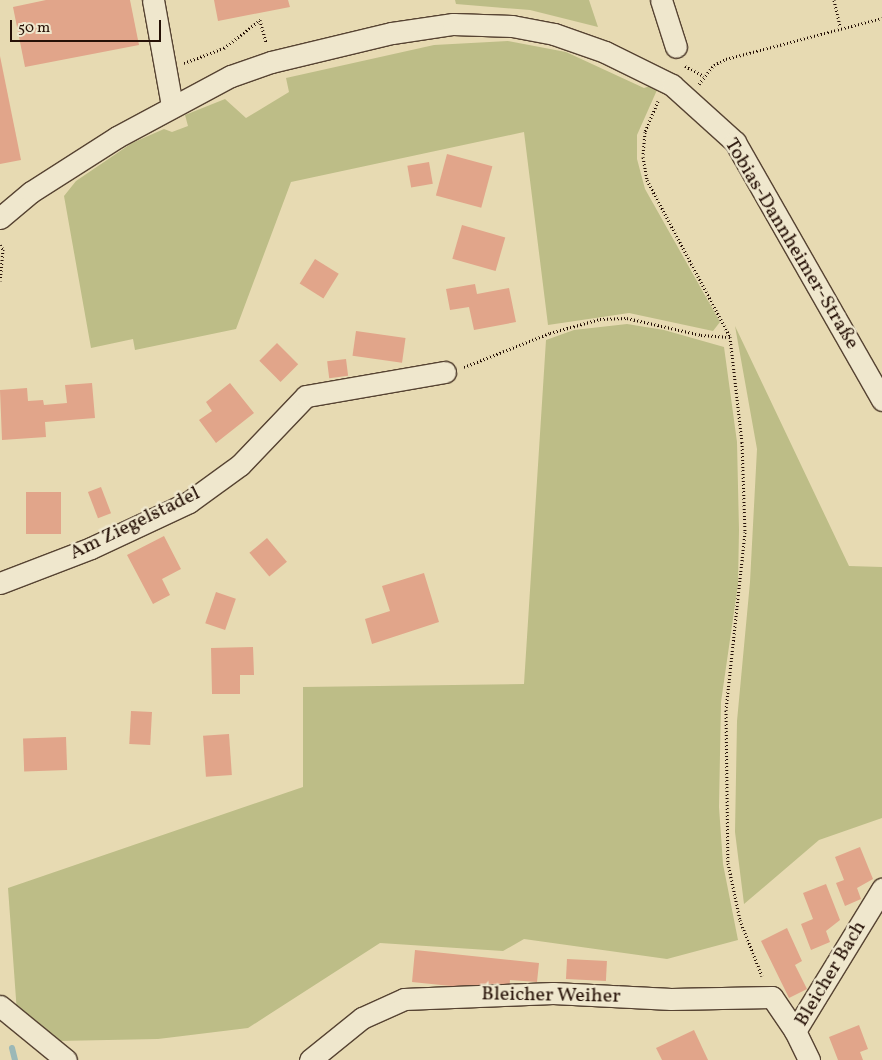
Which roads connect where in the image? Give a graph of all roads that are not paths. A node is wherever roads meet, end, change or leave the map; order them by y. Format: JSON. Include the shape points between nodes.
{"nodes":[{"id":1,"x":153,"y":0,"type":"edge"},
{"id":2,"x":661,"y":0,"type":"edge"},
{"id":3,"x":676,"y":47,"type":"dead end"},
{"id":4,"x":172,"y":106,"type":"junction"},
{"id":5,"x":0,"y":218,"type":"edge"},
{"id":6,"x":445,"y":372,"type":"road end"},
{"id":7,"x":882,"y":399,"type":"edge"},
{"id":8,"x":0,"y":584,"type":"edge"},
{"id":9,"x":882,"y":889,"type":"edge"},
{"id":10,"x":0,"y":1006,"type":"edge"},
{"id":11,"x":794,"y":1031,"type":"junction"},
{"id":12,"x":66,"y":1060,"type":"edge"},
{"id":13,"x":310,"y":1060,"type":"edge"},
{"id":14,"x":809,"y":1060,"type":"edge"}],
"edges":[{"from":1,"to":4,"type":"street"},
{"from":2,"to":3,"type":"street"},
{"from":4,"to":5,"type":"street","name":"Tobias-Dannheimer-Straße","via":[[31,192]]},
{"from":4,"to":7,"type":"street","name":"Tobias-Dannheimer-Straße","via":[[231,76],[271,62],[410,30],[453,24],[512,26],[554,34],[605,52],[672,85],[735,142]]},
{"from":6,"to":8,"type":"street","name":"Am Ziegelstadel","via":[[306,396],[240,465],[189,502],[92,548]]},
{"from":9,"to":11,"type":"street","name":"Bleicher Bach"},
{"from":10,"to":12,"type":"street"},
{"from":11,"to":13,"type":"street","name":"Bleicher Weiher","via":[[772,997],[671,999],[553,993],[404,998],[362,1018]]},
{"from":11,"to":14,"type":"street","name":"Bleicher Bach"}]}
